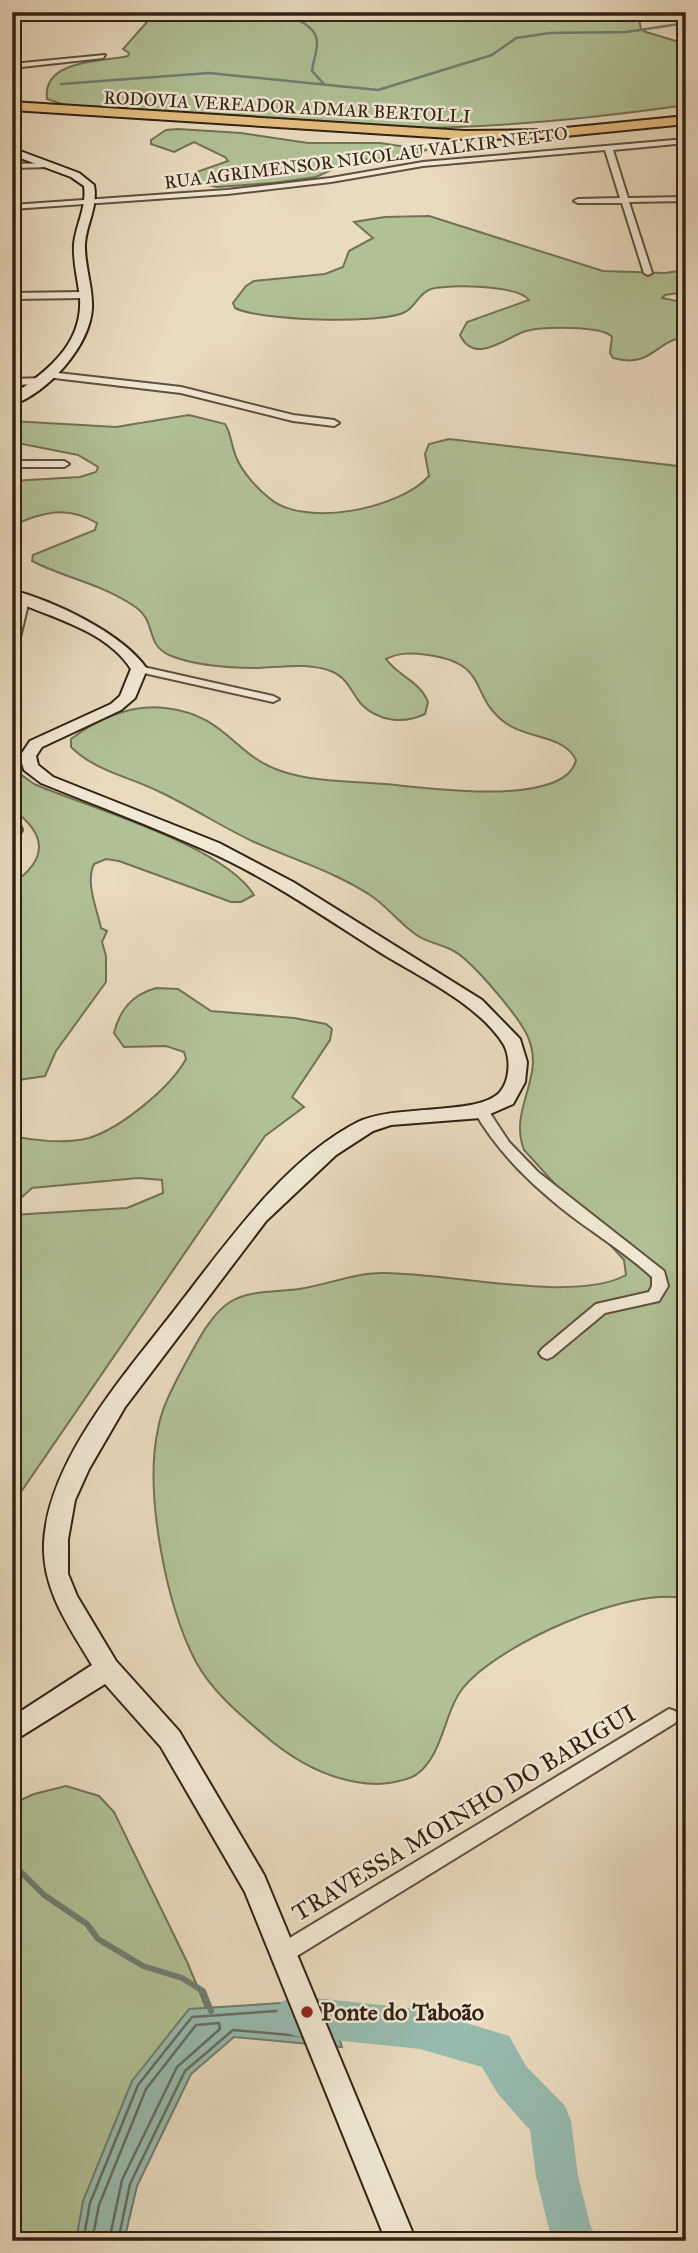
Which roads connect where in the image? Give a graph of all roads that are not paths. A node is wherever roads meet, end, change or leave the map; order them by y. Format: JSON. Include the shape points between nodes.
{"nodes":[{"id":1,"x":103,"y":56,"type":"dead end"},
{"id":2,"x":12,"y":66,"type":"edge"},
{"id":3,"x":12,"y":106,"type":"edge"},
{"id":4,"x":686,"y":120,"type":"edge"},
{"id":5,"x":686,"y":141,"type":"edge"},
{"id":6,"x":608,"y":147,"type":"junction"},
{"id":7,"x":12,"y":151,"type":"edge"},
{"id":8,"x":50,"y":164,"type":"junction"},
{"id":9,"x":12,"y":166,"type":"edge"},
{"id":10,"x":627,"y":199,"type":"junction"},
{"id":11,"x":686,"y":199,"type":"edge"},
{"id":12,"x":578,"y":201,"type":"dead end"},
{"id":13,"x":93,"y":203,"type":"junction"},
{"id":14,"x":12,"y":207,"type":"edge"},
{"id":15,"x":648,"y":273,"type":"dead end"},
{"id":16,"x":85,"y":295,"type":"junction"},
{"id":17,"x":12,"y":296,"type":"edge"},
{"id":18,"x":46,"y":378,"type":"junction"},
{"id":19,"x":12,"y":382,"type":"edge"},
{"id":20,"x":12,"y":401,"type":"edge"},
{"id":21,"x":334,"y":423,"type":"dead end"},
{"id":22,"x":12,"y":464,"type":"edge"},
{"id":23,"x":65,"y":464,"type":"dead end"},
{"id":24,"x":18,"y":597,"type":"edge"},
{"id":25,"x":12,"y":650,"type":"edge"},
{"id":26,"x":139,"y":669,"type":"junction"},
{"id":27,"x":273,"y":699,"type":"dead end"},
{"id":28,"x":12,"y":819,"type":"edge"},
{"id":29,"x":12,"y":838,"type":"edge"},
{"id":30,"x":481,"y":1111,"type":"junction"},
{"id":31,"x":547,"y":1353,"type":"dead end"},
{"id":32,"x":107,"y":1669,"type":"junction"},
{"id":33,"x":669,"y":1717,"type":"dead end"},
{"id":34,"x":12,"y":1731,"type":"edge"},
{"id":35,"x":285,"y":1951,"type":"junction"},
{"id":36,"x":401,"y":2241,"type":"edge"}],
"edges":[{"from":1,"to":2,"type":"street"},
{"from":3,"to":4,"type":"highway","name":"RODOVIA VEREADOR ADMAR BERTOLLI","via":[[438,135],[545,134]]},
{"from":5,"to":6,"type":"street","name":"RUA AGRIMENSOR NICOLAU VALKIR NETTO"},
{"from":6,"to":10,"type":"street"},
{"from":6,"to":13,"type":"street","name":"RUA AGRIMENSOR NICOLAU VALKIR NETTO","via":[[454,160],[304,184]]},
{"from":7,"to":8,"type":"main road"},
{"from":8,"to":9,"type":"street"},
{"from":8,"to":13,"type":"main road","via":[[89,185]]},
{"from":10,"to":11,"type":"street"},
{"from":10,"to":12,"type":"street"},
{"from":10,"to":15,"type":"street"},
{"from":13,"to":14,"type":"street","name":"RUA AGRIMENSOR NICOLAU VALKIR NETTO"},
{"from":13,"to":16,"type":"main road","via":[[80,242]]},
{"from":16,"to":17,"type":"street"},
{"from":16,"to":18,"type":"main road","via":[[84,320],[75,345]]},
{"from":18,"to":19,"type":"street"},
{"from":18,"to":20,"type":"main road"},
{"from":18,"to":21,"type":"street","via":[[181,390],[293,418]]},
{"from":22,"to":23,"type":"street"},
{"from":24,"to":25,"type":"street"},
{"from":24,"to":26,"type":"main road","via":[[104,637],[123,649]]},
{"from":26,"to":27,"type":"street"},
{"from":26,"to":30,"type":"main road","via":[[127,698],[36,744],[27,756],[30,767],[47,780],[212,847],[287,886],[476,1004],[513,1044],[518,1062],[516,1082],[506,1100]]},
{"from":28,"to":29,"type":"street","via":[[16,830]]},
{"from":30,"to":31,"type":"street","via":[[494,1135],[519,1163],[659,1275],[654,1297],[601,1308]]},
{"from":30,"to":32,"type":"main road","via":[[390,1118],[366,1126],[329,1150],[259,1216],[117,1401],[79,1465],[64,1500],[56,1539],[56,1574]]},
{"from":32,"to":34,"type":"main road"},
{"from":32,"to":35,"type":"main road","via":[[170,1739],[255,1884]]},
{"from":33,"to":35,"type":"street","name":"TRAVESSA MOINHO DO BARIGUI"},
{"from":35,"to":36,"type":"main road","via":[[321,2051]]}]}
